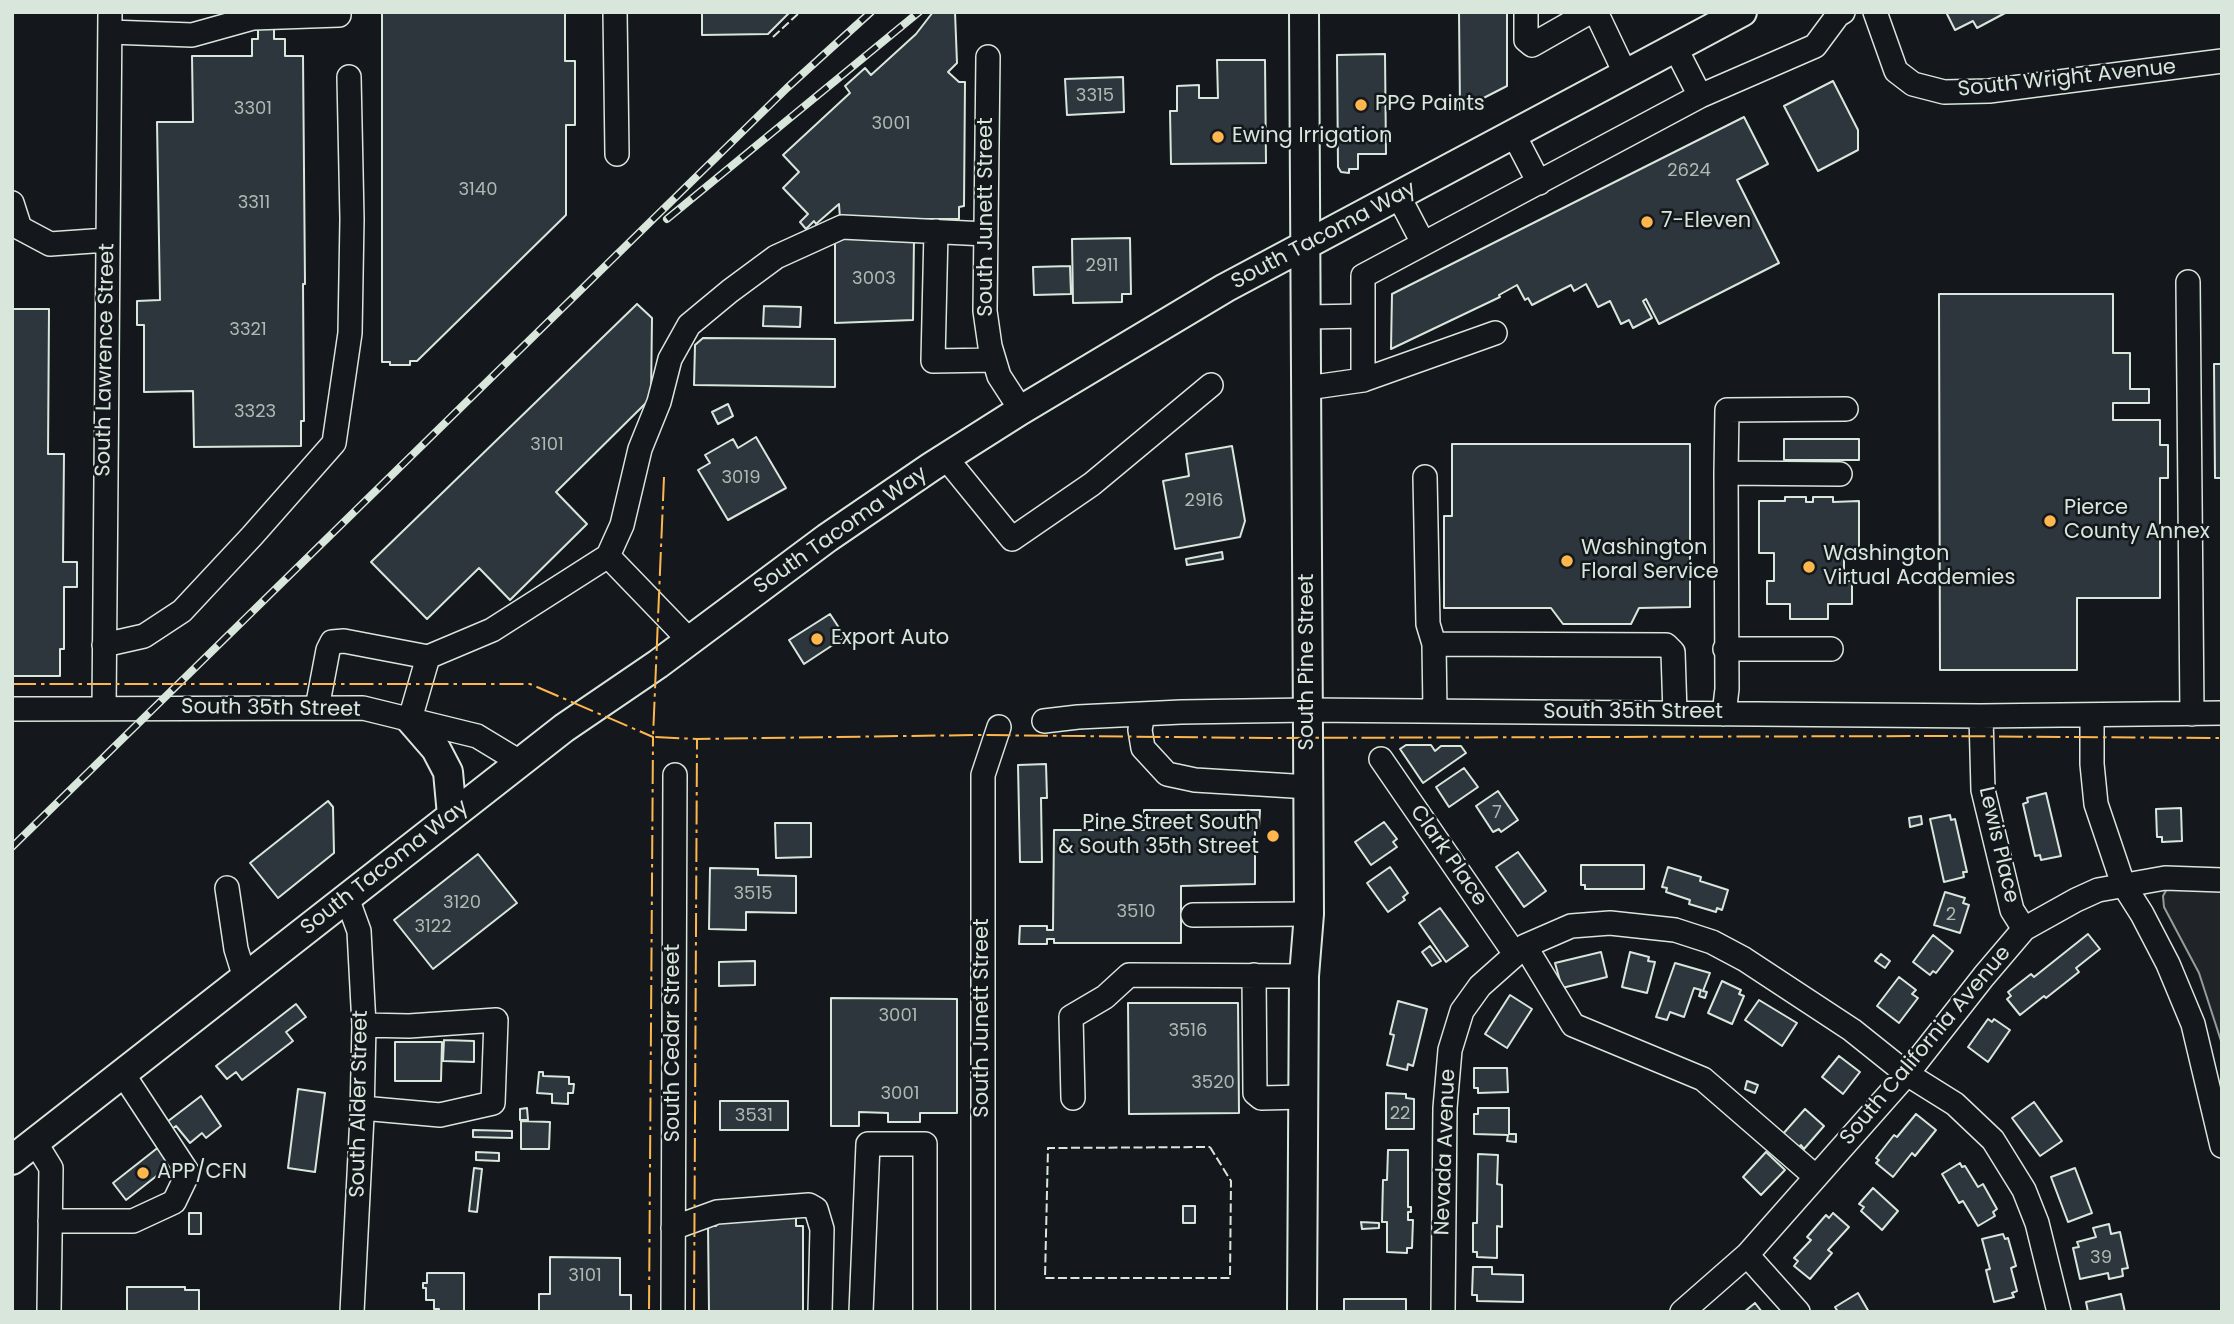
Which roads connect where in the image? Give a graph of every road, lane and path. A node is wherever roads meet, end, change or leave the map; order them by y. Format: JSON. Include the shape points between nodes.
{"nodes":[{"id":1,"x":339,"y":12,"type":"edge"},
{"id":2,"x":615,"y":12,"type":"edge"},
{"id":3,"x":1304,"y":12,"type":"edge"},
{"id":4,"x":1525,"y":12,"type":"edge"},
{"id":5,"x":1590,"y":12,"type":"edge"},
{"id":6,"x":1596,"y":12,"type":"edge"},
{"id":7,"x":1742,"y":12,"type":"edge"},
{"id":8,"x":1843,"y":12,"type":"edge"},
{"id":9,"x":1875,"y":12,"type":"edge"},
{"id":10,"x":110,"y":22,"type":"edge"},
{"id":11,"x":1676,"y":49,"type":"junction"},
{"id":12,"x":988,"y":57,"type":"dead end"},
{"id":13,"x":2222,"y":61,"type":"edge"},
{"id":14,"x":1626,"y":75,"type":"junction"},
{"id":15,"x":349,"y":77,"type":"dead end"},
{"id":16,"x":1700,"y":96,"type":"junction"},
{"id":17,"x":1514,"y":135,"type":"junction"},
{"id":18,"x":617,"y":154,"type":"dead end"},
{"id":19,"x":1539,"y":183,"type":"junction"},
{"id":20,"x":1399,"y":197,"type":"junction"},
{"id":21,"x":12,"y":204,"type":"edge"},
{"id":22,"x":936,"y":231,"type":"junction"},
{"id":23,"x":986,"y":234,"type":"junction"},
{"id":24,"x":107,"y":240,"type":"junction"},
{"id":25,"x":1423,"y":243,"type":"junction"},
{"id":26,"x":1306,"y":246,"type":"junction"},
{"id":27,"x":2188,"y":282,"type":"dead end"},
{"id":28,"x":1363,"y":316,"type":"junction"},
{"id":29,"x":1307,"y":317,"type":"junction"},
{"id":30,"x":1495,"y":333,"type":"dead end"},
{"id":31,"x":994,"y":360,"type":"junction"},
{"id":32,"x":1363,"y":380,"type":"junction"},
{"id":33,"x":1211,"y":385,"type":"dead end"},
{"id":34,"x":1307,"y":388,"type":"junction"},
{"id":35,"x":1846,"y":409,"type":"dead end"},
{"id":36,"x":1021,"y":410,"type":"junction"},
{"id":37,"x":946,"y":458,"type":"junction"},
{"id":38,"x":1726,"y":473,"type":"junction"},
{"id":39,"x":1840,"y":474,"type":"dead end"},
{"id":40,"x":1425,"y":477,"type":"dead end"},
{"id":41,"x":608,"y":556,"type":"junction"},
{"id":42,"x":690,"y":640,"type":"junction"},
{"id":43,"x":1434,"y":644,"type":"junction"},
{"id":44,"x":104,"y":645,"type":"junction"},
{"id":45,"x":1725,"y":649,"type":"junction"},
{"id":46,"x":1831,"y":649,"type":"dead end"},
{"id":47,"x":428,"y":657,"type":"junction"},
{"id":48,"x":104,"y":708,"type":"junction"},
{"id":49,"x":317,"y":708,"type":"junction"},
{"id":50,"x":12,"y":709,"type":"edge"},
{"id":51,"x":1308,"y":710,"type":"junction"},
{"id":52,"x":1435,"y":711,"type":"junction"},
{"id":53,"x":1675,"y":713,"type":"junction"},
{"id":54,"x":2222,"y":713,"type":"edge"},
{"id":55,"x":1143,"y":714,"type":"junction"},
{"id":56,"x":1724,"y":714,"type":"junction"},
{"id":57,"x":2192,"y":714,"type":"junction"},
{"id":58,"x":1981,"y":716,"type":"junction"},
{"id":59,"x":2092,"y":716,"type":"junction"},
{"id":60,"x":411,"y":719,"type":"junction"},
{"id":61,"x":1045,"y":721,"type":"dead end"},
{"id":62,"x":999,"y":727,"type":"dead end"},
{"id":63,"x":1381,"y":759,"type":"dead end"},
{"id":64,"x":520,"y":762,"type":"junction"},
{"id":65,"x":675,"y":775,"type":"dead end"},
{"id":66,"x":1309,"y":787,"type":"junction"},
{"id":67,"x":452,"y":815,"type":"junction"},
{"id":68,"x":2222,"y":880,"type":"edge"},
{"id":69,"x":2123,"y":884,"type":"junction"},
{"id":70,"x":227,"y":888,"type":"dead end"},
{"id":71,"x":347,"y":898,"type":"junction"},
{"id":72,"x":1309,"y":914,"type":"junction"},
{"id":73,"x":1192,"y":915,"type":"dead end"},
{"id":74,"x":2024,"y":929,"type":"junction"},
{"id":75,"x":1520,"y":950,"type":"junction"},
{"id":76,"x":1254,"y":975,"type":"junction"},
{"id":77,"x":1304,"y":976,"type":"junction"},
{"id":78,"x":245,"y":978,"type":"junction"},
{"id":79,"x":364,"y":1025,"type":"junction"},
{"id":80,"x":123,"y":1074,"type":"junction"},
{"id":81,"x":1907,"y":1074,"type":"junction"},
{"id":82,"x":1304,"y":1097,"type":"junction"},
{"id":83,"x":1073,"y":1098,"type":"dead end"},
{"id":84,"x":362,"y":1108,"type":"junction"},
{"id":85,"x":36,"y":1142,"type":"junction"},
{"id":86,"x":2222,"y":1146,"type":"edge"},
{"id":87,"x":12,"y":1160,"type":"edge"},
{"id":88,"x":1816,"y":1177,"type":"junction"},
{"id":89,"x":50,"y":1221,"type":"junction"},
{"id":90,"x":673,"y":1228,"type":"junction"},
{"id":91,"x":1747,"y":1255,"type":"junction"},
{"id":92,"x":49,"y":1312,"type":"edge"},
{"id":93,"x":352,"y":1312,"type":"edge"},
{"id":94,"x":673,"y":1312,"type":"edge"},
{"id":95,"x":820,"y":1312,"type":"edge"},
{"id":96,"x":862,"y":1312,"type":"edge"},
{"id":97,"x":925,"y":1312,"type":"edge"},
{"id":98,"x":983,"y":1312,"type":"edge"},
{"id":99,"x":1302,"y":1312,"type":"edge"},
{"id":100,"x":1443,"y":1312,"type":"edge"},
{"id":101,"x":1682,"y":1312,"type":"edge"},
{"id":102,"x":1798,"y":1312,"type":"edge"},
{"id":103,"x":2059,"y":1312,"type":"edge"}],
"edges":[{"from":1,"to":10,"type":"street","via":[[253,18],[192,35]]},
{"from":2,"to":18,"type":"street"},
{"from":3,"to":26,"type":"main road","name":"South Pine Street"},
{"from":4,"to":5,"type":"street","via":[[1526,40],[1532,45]]},
{"from":6,"to":14,"type":"street"},
{"from":7,"to":11,"type":"main road","name":"South Tacoma Way"},
{"from":8,"to":16,"type":"street","via":[[1815,46]]},
{"from":9,"to":13,"type":"street","name":"South Wright Avenue","via":[[1896,71],[1913,84],[1944,92],[1989,91]]},
{"from":10,"to":24,"type":"street","name":"South Lawrence Street"},
{"from":11,"to":14,"type":"main road","name":"South Tacoma Way"},
{"from":11,"to":16,"type":"street"},
{"from":12,"to":23,"type":"street","name":"South Junett Street"},
{"from":14,"to":17,"type":"main road","name":"South Tacoma Way"},
{"from":15,"to":44,"type":"street","via":[[350,333],[334,443],[182,611],[144,636]]},
{"from":16,"to":19,"type":"street"},
{"from":17,"to":19,"type":"street"},
{"from":17,"to":20,"type":"main road","name":"South Tacoma Way"},
{"from":19,"to":25,"type":"street"},
{"from":20,"to":25,"type":"street"},
{"from":20,"to":26,"type":"main road","name":"South Tacoma Way"},
{"from":21,"to":24,"type":"street","via":[[20,228],[50,244]]},
{"from":22,"to":23,"type":"street"},
{"from":22,"to":31,"type":"street","via":[[933,361]]},
{"from":22,"to":41,"type":"street","via":[[842,227],[776,257],[689,326],[670,359],[640,449],[622,525]]},
{"from":23,"to":31,"type":"street","name":"South Junett Street","via":[[985,311]]},
{"from":24,"to":44,"type":"street","name":"South Lawrence Street"},
{"from":25,"to":28,"type":"street","via":[[1363,276]]},
{"from":26,"to":29,"type":"main road","name":"South Pine Street"},
{"from":26,"to":36,"type":"main road","name":"South Tacoma Way","via":[[1225,288]]},
{"from":27,"to":57,"type":"street"},
{"from":28,"to":29,"type":"street"},
{"from":28,"to":32,"type":"street"},
{"from":29,"to":34,"type":"main road","name":"South Pine Street"},
{"from":30,"to":32,"type":"street"},
{"from":31,"to":36,"type":"street","name":"South Junett Street","via":[[1004,387]]},
{"from":32,"to":34,"type":"street"},
{"from":33,"to":37,"type":"street","via":[[1092,484],[1012,539]]},
{"from":34,"to":51,"type":"main road","name":"South Pine Street"},
{"from":35,"to":38,"type":"street","via":[[1727,410]]},
{"from":36,"to":37,"type":"main road","name":"South Tacoma Way"},
{"from":37,"to":42,"type":"main road","name":"South Tacoma Way","via":[[827,538]]},
{"from":38,"to":39,"type":"street"},
{"from":38,"to":45,"type":"street"},
{"from":40,"to":43,"type":"street","via":[[1427,624]]},
{"from":41,"to":42,"type":"street"},
{"from":41,"to":47,"type":"street","via":[[492,630]]},
{"from":42,"to":64,"type":"main road","name":"South Tacoma Way"},
{"from":43,"to":52,"type":"street"},
{"from":43,"to":53,"type":"street","via":[[1665,645],[1673,652]]},
{"from":44,"to":48,"type":"street","name":"South Lawrence Street"},
{"from":45,"to":46,"type":"street"},
{"from":45,"to":56,"type":"street"},
{"from":47,"to":49,"type":"street","via":[[332,642]]},
{"from":47,"to":60,"type":"street"},
{"from":48,"to":49,"type":"street","name":"South 35th Street"},
{"from":48,"to":50,"type":"street","name":"South 35th Street"},
{"from":49,"to":60,"type":"street","name":"South 35th Street","via":[[363,708]]},
{"from":51,"to":52,"type":"street","name":"South 35th Street"},
{"from":51,"to":55,"type":"street","name":"South 35th Street"},
{"from":51,"to":66,"type":"main road","name":"South Pine Street"},
{"from":52,"to":53,"type":"street","name":"South 35th Street"},
{"from":53,"to":56,"type":"street","name":"South 35th Street"},
{"from":54,"to":57,"type":"street","name":"South 35th Street"},
{"from":55,"to":61,"type":"street","name":"South 35th Street"},
{"from":55,"to":66,"type":"street","via":[[1143,748],[1167,774]]},
{"from":56,"to":58,"type":"street","name":"South 35th Street"},
{"from":57,"to":59,"type":"street","name":"South 35th Street"},
{"from":58,"to":59,"type":"street","name":"South 35th Street"},
{"from":58,"to":74,"type":"street","name":"Lewis Place","via":[[1983,790],[2012,910]]},
{"from":59,"to":69,"type":"street","via":[[2096,804]]},
{"from":60,"to":64,"type":"street","name":"South 35th Street","via":[[477,736]]},
{"from":60,"to":67,"type":"main road","via":[[448,772]]},
{"from":62,"to":98,"type":"street","name":"South Junett Street","via":[[984,775]]},
{"from":63,"to":75,"type":"street","name":"Clark Place"},
{"from":64,"to":67,"type":"main road","name":"South Tacoma Way"},
{"from":65,"to":90,"type":"street","name":"South Cedar Street"},
{"from":66,"to":72,"type":"main road","name":"South Pine Street"},
{"from":67,"to":71,"type":"main road","name":"South Tacoma Way"},
{"from":68,"to":69,"type":"street","name":"South California Avenue","via":[[2165,878]]},
{"from":69,"to":74,"type":"street","name":"South California Avenue","via":[[2076,900]]},
{"from":69,"to":86,"type":"street","via":[[2168,964],[2193,1024]]},
{"from":70,"to":78,"type":"street"},
{"from":71,"to":78,"type":"main road","name":"South Tacoma Way"},
{"from":71,"to":79,"type":"street","name":"South Alder Street","via":[[359,931]]},
{"from":72,"to":73,"type":"street"},
{"from":72,"to":77,"type":"main road","name":"South Pine Street"},
{"from":74,"to":81,"type":"street","name":"South California Avenue"},
{"from":75,"to":81,"type":"street","name":"Nevada Avenue","via":[[1571,926],[1610,923],[1675,930],[1744,958],[1841,1022]]},
{"from":75,"to":88,"type":"street","name":"Clark Place","via":[[1573,1025],[1703,1079]]},
{"from":75,"to":100,"type":"street","name":"Nevada Avenue","via":[[1468,1002],[1450,1050]]},
{"from":76,"to":77,"type":"street"},
{"from":76,"to":82,"type":"street","via":[[1255,1093],[1261,1098]]},
{"from":76,"to":83,"type":"street","via":[[1129,975],[1105,997],[1071,1017]]},
{"from":77,"to":82,"type":"main road","name":"South Pine Street"},
{"from":78,"to":80,"type":"main road","name":"South Tacoma Way"},
{"from":79,"to":84,"type":"street","name":"South Alder Street"},
{"from":79,"to":84,"type":"street","via":[[496,1020],[493,1103],[440,1115]]},
{"from":80,"to":85,"type":"main road","name":"South Tacoma Way"},
{"from":80,"to":89,"type":"street","via":[[188,1172],[174,1202],[133,1221]]},
{"from":81,"to":88,"type":"street","name":"South California Avenue"},
{"from":81,"to":103,"type":"street","name":"Nevada Avenue","via":[[1955,1104],[1993,1140],[2024,1190],[2037,1223]]},
{"from":82,"to":99,"type":"main road","name":"South Pine Street"},
{"from":84,"to":93,"type":"street","name":"South Alder Street"},
{"from":85,"to":87,"type":"main road","name":"South Tacoma Way"},
{"from":85,"to":89,"type":"street","via":[[51,1168]]},
{"from":88,"to":91,"type":"street","name":"South California Avenue"},
{"from":89,"to":92,"type":"street"},
{"from":90,"to":94,"type":"street","name":"South Cedar Street"},
{"from":90,"to":95,"type":"street","via":[[717,1212],[791,1205],[816,1209],[822,1229]]},
{"from":91,"to":101,"type":"street","name":"South California Avenue"},
{"from":91,"to":102,"type":"street"},
{"from":96,"to":97,"type":"street","via":[[869,1144],[925,1144]]}]}
